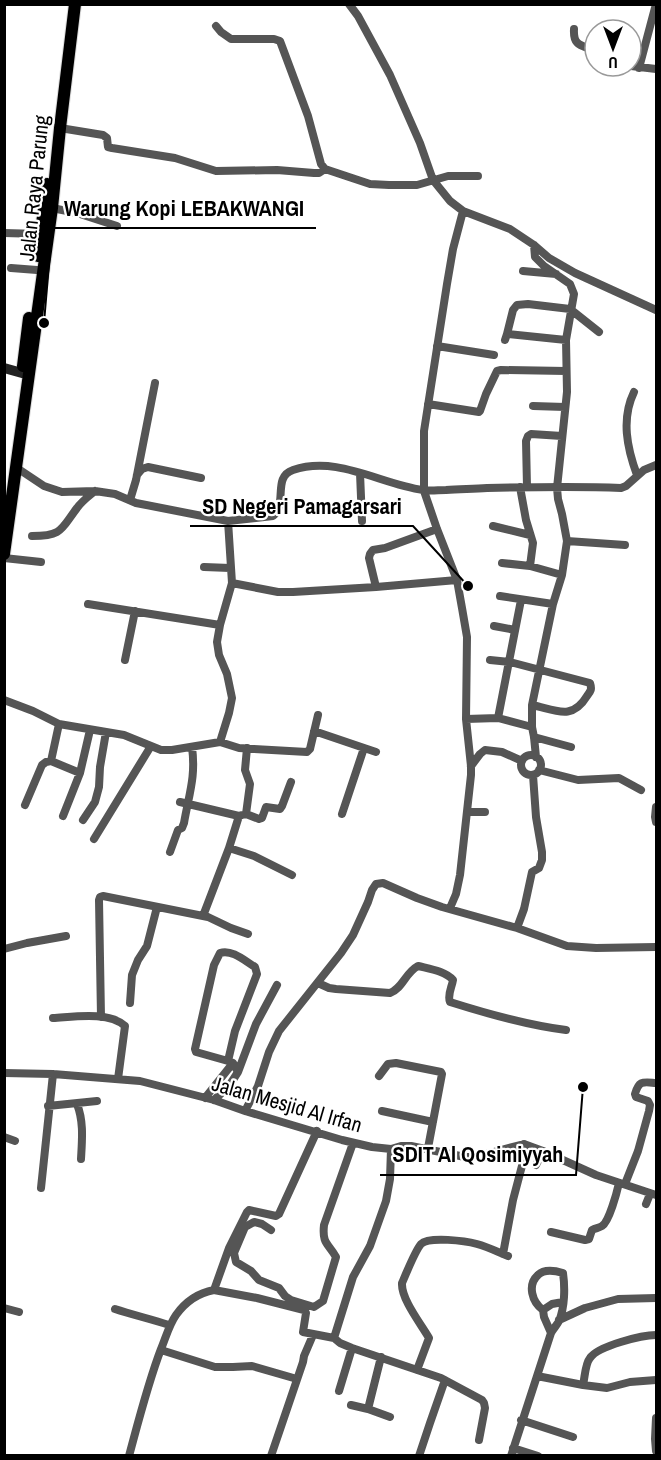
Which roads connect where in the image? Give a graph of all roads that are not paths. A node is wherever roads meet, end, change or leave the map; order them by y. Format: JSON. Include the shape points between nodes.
{"nodes":[{"id":1,"x":70,"y":4,"type":"edge"},
{"id":2,"x":75,"y":4,"type":"edge"},
{"id":3,"x":349,"y":4,"type":"edge"},
{"id":4,"x":656,"y":4,"type":"edge"},
{"id":5,"x":216,"y":26,"type":"dead end"},
{"id":6,"x":574,"y":29,"type":"dead end"},
{"id":7,"x":643,"y":43,"type":"edge"},
{"id":8,"x":583,"y":46,"type":"edge"},
{"id":9,"x":60,"y":128,"type":"junction"},
{"id":10,"x":325,"y":169,"type":"junction"},
{"id":11,"x":478,"y":176,"type":"dead end"},
{"id":12,"x":434,"y":180,"type":"junction"},
{"id":13,"x":52,"y":208,"type":"junction"},
{"id":14,"x":463,"y":211,"type":"junction"},
{"id":15,"x":117,"y":226,"type":"dead end"},
{"id":16,"x":4,"y":233,"type":"edge"},
{"id":17,"x":40,"y":234,"type":"junction"},
{"id":18,"x":534,"y":245,"type":"junction"},
{"id":19,"x":11,"y":268,"type":"dead end"},
{"id":20,"x":37,"y":270,"type":"junction"},
{"id":21,"x":523,"y":271,"type":"dead end"},
{"id":22,"x":557,"y":274,"type":"junction"},
{"id":23,"x":570,"y":309,"type":"junction"},
{"id":24,"x":657,"y":310,"type":"edge"},
{"id":25,"x":599,"y":332,"type":"dead end"},
{"id":26,"x":566,"y":340,"type":"junction"},
{"id":27,"x":437,"y":346,"type":"junction"},
{"id":28,"x":494,"y":355,"type":"dead end"},
{"id":29,"x":4,"y":368,"type":"edge"},
{"id":30,"x":566,"y":371,"type":"junction"},
{"id":31,"x":22,"y":373,"type":"junction"},
{"id":32,"x":155,"y":383,"type":"dead end"},
{"id":33,"x":634,"y":393,"type":"dead end"},
{"id":34,"x":428,"y":404,"type":"junction"},
{"id":35,"x":532,"y":406,"type":"dead end"},
{"id":36,"x":565,"y":407,"type":"junction"},
{"id":37,"x":562,"y":436,"type":"junction"},
{"id":38,"x":657,"y":465,"type":"edge"},
{"id":39,"x":17,"y":468,"type":"junction"},
{"id":40,"x":360,"y":473,"type":"junction"},
{"id":41,"x":638,"y":475,"type":"junction"},
{"id":42,"x":136,"y":476,"type":"junction"},
{"id":43,"x":201,"y":478,"type":"dead end"},
{"id":44,"x":524,"y":487,"type":"junction"},
{"id":45,"x":557,"y":488,"type":"junction"},
{"id":46,"x":94,"y":491,"type":"junction"},
{"id":47,"x":424,"y":491,"type":"junction"},
{"id":48,"x":4,"y":498,"type":"edge"},
{"id":49,"x":130,"y":500,"type":"junction"},
{"id":50,"x":228,"y":521,"type":"junction"},
{"id":51,"x":362,"y":521,"type":"dead end"},
{"id":52,"x":493,"y":526,"type":"dead end"},
{"id":53,"x":7,"y":529,"type":"edge"},
{"id":54,"x":437,"y":529,"type":"junction"},
{"id":55,"x":530,"y":535,"type":"junction"},
{"id":56,"x":32,"y":536,"type":"dead end"},
{"id":57,"x":567,"y":542,"type":"junction"},
{"id":58,"x":625,"y":545,"type":"dead end"},
{"id":59,"x":4,"y":556,"type":"edge"},
{"id":60,"x":41,"y":562,"type":"dead end"},
{"id":61,"x":502,"y":563,"type":"dead end"},
{"id":62,"x":530,"y":566,"type":"junction"},
{"id":63,"x":204,"y":567,"type":"dead end"},
{"id":64,"x":230,"y":568,"type":"junction"},
{"id":65,"x":562,"y":575,"type":"junction"},
{"id":66,"x":458,"y":580,"type":"junction"},
{"id":67,"x":232,"y":583,"type":"junction"},
{"id":68,"x":376,"y":587,"type":"junction"},
{"id":69,"x":500,"y":596,"type":"dead end"},
{"id":70,"x":521,"y":600,"type":"junction"},
{"id":71,"x":88,"y":604,"type":"dead end"},
{"id":72,"x":553,"y":604,"type":"junction"},
{"id":73,"x":135,"y":611,"type":"junction"},
{"id":74,"x":220,"y":624,"type":"junction"},
{"id":75,"x":494,"y":626,"type":"dead end"},
{"id":76,"x":515,"y":630,"type":"junction"},
{"id":77,"x":125,"y":660,"type":"dead end"},
{"id":78,"x":490,"y":660,"type":"dead end"},
{"id":79,"x":510,"y":662,"type":"junction"},
{"id":80,"x":539,"y":671,"type":"junction"},
{"id":81,"x":4,"y":699,"type":"edge"},
{"id":82,"x":532,"y":705,"type":"junction"},
{"id":83,"x":318,"y":715,"type":"dead end"},
{"id":84,"x":498,"y":718,"type":"junction"},
{"id":85,"x":466,"y":719,"type":"junction"},
{"id":86,"x":59,"y":724,"type":"junction"},
{"id":87,"x":532,"y":727,"type":"junction"},
{"id":88,"x":90,"y":730,"type":"junction"},
{"id":89,"x":314,"y":731,"type":"junction"},
{"id":90,"x":106,"y":732,"type":"junction"},
{"id":91,"x":534,"y":737,"type":"junction"},
{"id":92,"x":220,"y":742,"type":"junction"},
{"id":93,"x":151,"y":746,"type":"junction"},
{"id":94,"x":192,"y":747,"type":"junction"},
{"id":95,"x":570,"y":747,"type":"dead end"},
{"id":96,"x":247,"y":748,"type":"junction"},
{"id":97,"x":364,"y":748,"type":"junction"},
{"id":98,"x":376,"y":752,"type":"dead end"},
{"id":99,"x":536,"y":757,"type":"junction"},
{"id":100,"x":51,"y":761,"type":"junction"},
{"id":101,"x":522,"y":761,"type":"junction"},
{"id":102,"x":471,"y":766,"type":"junction"},
{"id":103,"x":80,"y":772,"type":"junction"},
{"id":104,"x":536,"y":772,"type":"junction"},
{"id":105,"x":291,"y":782,"type":"dead end"},
{"id":106,"x":641,"y":790,"type":"dead end"},
{"id":107,"x":184,"y":803,"type":"junction"},
{"id":108,"x":25,"y":805,"type":"dead end"},
{"id":109,"x":657,"y":807,"type":"edge"},
{"id":110,"x":467,"y":812,"type":"junction"},
{"id":111,"x":485,"y":812,"type":"dead end"},
{"id":112,"x":342,"y":814,"type":"dead end"},
{"id":113,"x":242,"y":815,"type":"junction"},
{"id":114,"x":63,"y":816,"type":"dead end"},
{"id":115,"x":83,"y":820,"type":"dead end"},
{"id":116,"x":657,"y":822,"type":"edge"},
{"id":117,"x":94,"y":839,"type":"dead end"},
{"id":118,"x":229,"y":848,"type":"junction"},
{"id":119,"x":170,"y":852,"type":"dead end"},
{"id":120,"x":291,"y":875,"type":"dead end"},
{"id":121,"x":157,"y":907,"type":"junction"},
{"id":122,"x":450,"y":908,"type":"junction"},
{"id":123,"x":203,"y":916,"type":"junction"},
{"id":124,"x":517,"y":928,"type":"junction"},
{"id":125,"x":248,"y":934,"type":"dead end"},
{"id":126,"x":66,"y":936,"type":"dead end"},
{"id":127,"x":657,"y":947,"type":"edge"},
{"id":128,"x":4,"y":949,"type":"edge"},
{"id":129,"x":318,"y":983,"type":"junction"},
{"id":130,"x":277,"y":986,"type":"dead end"},
{"id":131,"x":130,"y":1003,"type":"dead end"},
{"id":132,"x":101,"y":1017,"type":"junction"},
{"id":133,"x":53,"y":1018,"type":"dead end"},
{"id":134,"x":566,"y":1030,"type":"dead end"},
{"id":135,"x":231,"y":1062,"type":"junction"},
{"id":136,"x":238,"y":1072,"type":"junction"},
{"id":137,"x":4,"y":1073,"type":"edge"},
{"id":138,"x":53,"y":1074,"type":"junction"},
{"id":139,"x":379,"y":1076,"type":"dead end"},
{"id":140,"x":118,"y":1079,"type":"junction"},
{"id":141,"x":657,"y":1083,"type":"edge"},
{"id":142,"x":209,"y":1099,"type":"junction"},
{"id":143,"x":97,"y":1101,"type":"dead end"},
{"id":144,"x":77,"y":1104,"type":"junction"},
{"id":145,"x":48,"y":1106,"type":"junction"},
{"id":146,"x":245,"y":1111,"type":"junction"},
{"id":147,"x":382,"y":1111,"type":"dead end"},
{"id":148,"x":433,"y":1122,"type":"junction"},
{"id":149,"x":317,"y":1131,"type":"junction"},
{"id":150,"x":4,"y":1137,"type":"edge"},
{"id":151,"x":15,"y":1141,"type":"dead end"},
{"id":152,"x":353,"y":1143,"type":"junction"},
{"id":153,"x":524,"y":1144,"type":"junction"},
{"id":154,"x":428,"y":1148,"type":"junction"},
{"id":155,"x":391,"y":1149,"type":"junction"},
{"id":156,"x":543,"y":1151,"type":"junction"},
{"id":157,"x":81,"y":1160,"type":"dead end"},
{"id":158,"x":536,"y":1166,"type":"dead end"},
{"id":159,"x":622,"y":1183,"type":"junction"},
{"id":160,"x":41,"y":1188,"type":"dead end"},
{"id":161,"x":653,"y":1194,"type":"edge"},
{"id":162,"x":646,"y":1204,"type":"dead end"},
{"id":163,"x":271,"y":1230,"type":"dead end"},
{"id":164,"x":551,"y":1232,"type":"dead end"},
{"id":165,"x":214,"y":1290,"type":"junction"},
{"id":166,"x":657,"y":1298,"type":"edge"},
{"id":167,"x":563,"y":1302,"type":"junction"},
{"id":168,"x":4,"y":1308,"type":"edge"},
{"id":169,"x":116,"y":1309,"type":"dead end"},
{"id":170,"x":543,"y":1310,"type":"junction"},
{"id":171,"x":19,"y":1312,"type":"dead end"},
{"id":172,"x":559,"y":1320,"type":"junction"},
{"id":173,"x":169,"y":1325,"type":"junction"},
{"id":174,"x":551,"y":1333,"type":"junction"},
{"id":175,"x":313,"y":1335,"type":"junction"},
{"id":176,"x":657,"y":1335,"type":"edge"},
{"id":177,"x":334,"y":1338,"type":"junction"},
{"id":178,"x":352,"y":1348,"type":"junction"},
{"id":179,"x":161,"y":1350,"type":"junction"},
{"id":180,"x":381,"y":1357,"type":"junction"},
{"id":181,"x":417,"y":1370,"type":"junction"},
{"id":182,"x":537,"y":1376,"type":"junction"},
{"id":183,"x":297,"y":1379,"type":"junction"},
{"id":184,"x":445,"y":1380,"type":"junction"},
{"id":185,"x":657,"y":1380,"type":"edge"},
{"id":186,"x":583,"y":1385,"type":"junction"},
{"id":187,"x":339,"y":1391,"type":"dead end"},
{"id":188,"x":351,"y":1405,"type":"dead end"},
{"id":189,"x":368,"y":1409,"type":"junction"},
{"id":190,"x":390,"y":1417,"type":"dead end"},
{"id":191,"x":657,"y":1418,"type":"edge"},
{"id":192,"x":521,"y":1420,"type":"junction"},
{"id":193,"x":573,"y":1437,"type":"dead end"},
{"id":194,"x":479,"y":1440,"type":"dead end"},
{"id":195,"x":657,"y":1451,"type":"edge"},
{"id":196,"x":512,"y":1452,"type":"edge"},
{"id":197,"x":129,"y":1455,"type":"edge"},
{"id":198,"x":272,"y":1455,"type":"edge"},
{"id":199,"x":419,"y":1455,"type":"edge"},
{"id":200,"x":538,"y":1455,"type":"edge"}],
"edges":[{"from":1,"to":17,"type":"highway","name":"Jalan Raya Parung"},
{"from":2,"to":9,"type":"highway","name":"Jalan Raya Parung"},
{"from":3,"to":12,"type":"street","via":[[390,75]]},
{"from":4,"to":7,"type":"street"},
{"from":5,"to":10,"type":"street","via":[[231,39],[280,41]]},
{"from":6,"to":8,"type":"street","via":[[577,43]]},
{"from":9,"to":10,"type":"street","via":[[103,135],[108,147],[175,158],[216,171],[319,173]]},
{"from":9,"to":13,"type":"highway","name":"Jalan Raya Parung"},
{"from":10,"to":12,"type":"street","via":[[370,184],[417,186]]},
{"from":11,"to":12,"type":"street"},
{"from":12,"to":14,"type":"street"},
{"from":13,"to":15,"type":"street"},
{"from":13,"to":39,"type":"highway","name":"Jalan Raya Parung"},
{"from":14,"to":18,"type":"street","via":[[510,229]]},
{"from":14,"to":27,"type":"street"},
{"from":16,"to":17,"type":"street"},
{"from":17,"to":20,"type":"highway","name":"Jalan Raya Parung"},
{"from":18,"to":22,"type":"street","via":[[535,257]]},
{"from":18,"to":24,"type":"street","via":[[575,273]]},
{"from":19,"to":20,"type":"street"},
{"from":20,"to":31,"type":"highway","name":"Jalan Raya Parung"},
{"from":21,"to":22,"type":"street"},
{"from":22,"to":23,"type":"street","via":[[570,284],[574,294]]},
{"from":23,"to":25,"type":"street"},
{"from":23,"to":26,"type":"street"},
{"from":23,"to":26,"type":"street","via":[[517,306],[506,337]]},
{"from":26,"to":30,"type":"street"},
{"from":27,"to":28,"type":"street"},
{"from":27,"to":34,"type":"street"},
{"from":29,"to":31,"type":"main road"},
{"from":30,"to":34,"type":"street","via":[[497,371],[479,412]]},
{"from":30,"to":36,"type":"street"},
{"from":31,"to":48,"type":"highway","name":"Jalan Raya Parung"},
{"from":32,"to":42,"type":"street"},
{"from":33,"to":41,"type":"street","via":[[627,431]]},
{"from":34,"to":47,"type":"street"},
{"from":35,"to":36,"type":"street"},
{"from":36,"to":37,"type":"street"},
{"from":37,"to":44,"type":"street","via":[[528,436]]},
{"from":37,"to":45,"type":"street"},
{"from":38,"to":41,"type":"street"},
{"from":39,"to":46,"type":"street","via":[[52,490]]},
{"from":39,"to":53,"type":"highway","name":"Jalan Raya Parung"},
{"from":40,"to":47,"type":"street"},
{"from":40,"to":50,"type":"street","via":[[336,466],[291,470],[280,483],[278,512],[273,516]]},
{"from":40,"to":51,"type":"street"},
{"from":41,"to":45,"type":"street","via":[[621,488]]},
{"from":42,"to":43,"type":"street","via":[[148,467]]},
{"from":42,"to":49,"type":"street"},
{"from":44,"to":45,"type":"street"},
{"from":44,"to":47,"type":"street"},
{"from":44,"to":55,"type":"street"},
{"from":45,"to":57,"type":"street"},
{"from":46,"to":49,"type":"street"},
{"from":46,"to":56,"type":"street","via":[[58,532]]},
{"from":47,"to":54,"type":"street"},
{"from":49,"to":50,"type":"street"},
{"from":50,"to":64,"type":"street"},
{"from":52,"to":55,"type":"street"},
{"from":53,"to":59,"type":"highway","name":"Jalan Raya Parung"},
{"from":54,"to":66,"type":"street"},
{"from":54,"to":68,"type":"street","via":[[373,550],[369,558]]},
{"from":55,"to":62,"type":"street"},
{"from":57,"to":58,"type":"street"},
{"from":57,"to":65,"type":"street"},
{"from":59,"to":60,"type":"street"},
{"from":61,"to":62,"type":"street"},
{"from":62,"to":65,"type":"street"},
{"from":63,"to":64,"type":"street"},
{"from":64,"to":67,"type":"street"},
{"from":65,"to":72,"type":"street"},
{"from":66,"to":68,"type":"street"},
{"from":66,"to":85,"type":"street","via":[[467,637]]},
{"from":67,"to":68,"type":"street","via":[[278,592]]},
{"from":67,"to":74,"type":"street"},
{"from":69,"to":70,"type":"street"},
{"from":70,"to":72,"type":"street"},
{"from":70,"to":76,"type":"street"},
{"from":71,"to":73,"type":"street"},
{"from":72,"to":80,"type":"street"},
{"from":73,"to":74,"type":"street"},
{"from":73,"to":77,"type":"street"},
{"from":74,"to":92,"type":"street","via":[[219,656],[232,698]]},
{"from":75,"to":76,"type":"street"},
{"from":76,"to":79,"type":"street"},
{"from":78,"to":79,"type":"street"},
{"from":79,"to":80,"type":"street"},
{"from":79,"to":84,"type":"street"},
{"from":80,"to":82,"type":"street"},
{"from":80,"to":82,"type":"street","via":[[590,683],[592,690],[577,710],[570,712]]},
{"from":81,"to":86,"type":"street"},
{"from":82,"to":87,"type":"street"},
{"from":83,"to":89,"type":"street"},
{"from":84,"to":85,"type":"street"},
{"from":84,"to":87,"type":"street"},
{"from":85,"to":102,"type":"street"},
{"from":86,"to":88,"type":"street"},
{"from":86,"to":100,"type":"street"},
{"from":87,"to":91,"type":"street"},
{"from":88,"to":90,"type":"street"},
{"from":88,"to":103,"type":"street"},
{"from":89,"to":96,"type":"street","via":[[308,752]]},
{"from":89,"to":97,"type":"street"},
{"from":90,"to":93,"type":"street"},
{"from":90,"to":115,"type":"street","via":[[99,787]]},
{"from":91,"to":95,"type":"street"},
{"from":91,"to":99,"type":"street"},
{"from":92,"to":94,"type":"street"},
{"from":92,"to":96,"type":"street"},
{"from":93,"to":94,"type":"street","via":[[166,751]]},
{"from":93,"to":117,"type":"street"},
{"from":94,"to":107,"type":"street","via":[[193,780]]},
{"from":96,"to":113,"type":"street","via":[[245,770],[250,784]]},
{"from":97,"to":98,"type":"street"},
{"from":97,"to":112,"type":"street"},
{"from":99,"to":101,"type":"street"},
{"from":99,"to":104,"type":"street","via":[[540,765]]},
{"from":100,"to":103,"type":"street"},
{"from":100,"to":108,"type":"street","via":[[42,765]]},
{"from":101,"to":102,"type":"street","via":[[485,750]]},
{"from":101,"to":104,"type":"street","via":[[523,771]]},
{"from":102,"to":110,"type":"street"},
{"from":103,"to":114,"type":"street"},
{"from":104,"to":106,"type":"street","via":[[578,780],[619,778]]},
{"from":104,"to":124,"type":"street","via":[[536,817],[543,860],[532,872]]},
{"from":105,"to":113,"type":"street","via":[[280,809],[266,807],[259,819]]},
{"from":107,"to":113,"type":"street"},
{"from":107,"to":119,"type":"street","via":[[184,823]]},
{"from":109,"to":116,"type":"street"},
{"from":110,"to":111,"type":"street"},
{"from":110,"to":122,"type":"street","via":[[460,875]]},
{"from":113,"to":118,"type":"street"},
{"from":118,"to":120,"type":"street"},
{"from":118,"to":123,"type":"street"},
{"from":121,"to":123,"type":"street"},
{"from":121,"to":131,"type":"street","via":[[147,946],[132,975]]},
{"from":121,"to":132,"type":"street","via":[[100,898]]},
{"from":122,"to":124,"type":"street"},
{"from":122,"to":129,"type":"street","via":[[383,883],[376,884],[353,935]]},
{"from":123,"to":125,"type":"street"},
{"from":124,"to":127,"type":"street","via":[[567,946]]},
{"from":126,"to":128,"type":"street"},
{"from":129,"to":134,"type":"street","via":[[336,989],[390,993],[398,990],[418,966],[452,977],[450,1002],[534,1026]]},
{"from":129,"to":146,"type":"street","via":[[279,1031]]},
{"from":130,"to":136,"type":"street","via":[[256,1024]]},
{"from":132,"to":133,"type":"street"},
{"from":132,"to":140,"type":"street","via":[[125,1026]]},
{"from":135,"to":135,"type":"street","via":[[235,1031],[257,971],[225,951],[220,952],[214,965],[195,1049]]},
{"from":135,"to":136,"type":"street"},
{"from":135,"to":142,"type":"street"},
{"from":136,"to":142,"type":"street","via":[[229,1086]]},
{"from":137,"to":138,"type":"street","name":"Jalan Mesjid Al Irfan"},
{"from":138,"to":140,"type":"street","name":"Jalan Mesjid Al Irfan"},
{"from":138,"to":145,"type":"street"},
{"from":139,"to":148,"type":"street","via":[[388,1064],[396,1063],[441,1072]]},
{"from":140,"to":142,"type":"street","name":"Jalan Mesjid Al Irfan"},
{"from":141,"to":159,"type":"street","via":[[643,1082],[636,1089],[636,1097],[648,1101],[650,1111],[638,1151]]},
{"from":142,"to":146,"type":"street","name":"Jalan Mesjid Al Irfan"},
{"from":143,"to":144,"type":"street"},
{"from":144,"to":145,"type":"street"},
{"from":144,"to":157,"type":"street","via":[[82,1123]]},
{"from":145,"to":160,"type":"street"},
{"from":146,"to":149,"type":"street","name":"Jalan Mesjid Al Irfan"},
{"from":147,"to":148,"type":"street"},
{"from":148,"to":154,"type":"street"},
{"from":149,"to":152,"type":"street","name":"Jalan Mesjid Al Irfan"},
{"from":149,"to":165,"type":"street","via":[[278,1216],[247,1212]]},
{"from":150,"to":151,"type":"street"},
{"from":152,"to":155,"type":"street","name":"Jalan Mesjid Al Irfan"},
{"from":152,"to":163,"type":"street","via":[[324,1226],[326,1244],[336,1257],[323,1301],[318,1305],[291,1300],[279,1288],[259,1280],[236,1262],[234,1253],[245,1227],[254,1222]]},
{"from":153,"to":154,"type":"street","name":"Jalan Mesjid Al Irfan","via":[[475,1157]]},
{"from":153,"to":156,"type":"street"},
{"from":153,"to":181,"type":"street","via":[[506,1255],[468,1242],[429,1240],[420,1245],[402,1283],[406,1300],[429,1338]]},
{"from":154,"to":155,"type":"street","name":"Jalan Mesjid Al Irfan"},
{"from":155,"to":177,"type":"street","via":[[386,1201]]},
{"from":156,"to":158,"type":"street"},
{"from":156,"to":159,"type":"street"},
{"from":159,"to":161,"type":"street"},
{"from":159,"to":164,"type":"street","via":[[604,1223],[592,1230],[589,1239]]},
{"from":161,"to":162,"type":"street"},
{"from":165,"to":173,"type":"street","via":[[193,1298]]},
{"from":165,"to":175,"type":"street","via":[[304,1310],[302,1331]]},
{"from":166,"to":172,"type":"street","via":[[618,1299]]},
{"from":167,"to":170,"type":"street"},
{"from":167,"to":170,"type":"street","via":[[563,1273],[547,1271],[538,1275],[531,1291]]},
{"from":167,"to":172,"type":"street"},
{"from":168,"to":171,"type":"street"},
{"from":169,"to":173,"type":"street"},
{"from":170,"to":174,"type":"street"},
{"from":172,"to":174,"type":"street"},
{"from":173,"to":179,"type":"street"},
{"from":174,"to":182,"type":"street"},
{"from":175,"to":177,"type":"street"},
{"from":175,"to":183,"type":"street"},
{"from":176,"to":186,"type":"street","via":[[641,1336],[596,1352],[588,1361]]},
{"from":177,"to":178,"type":"street"},
{"from":178,"to":180,"type":"street"},
{"from":178,"to":187,"type":"street"},
{"from":179,"to":183,"type":"street","via":[[215,1367],[252,1366]]},
{"from":179,"to":197,"type":"street"},
{"from":180,"to":181,"type":"street"},
{"from":180,"to":189,"type":"street"},
{"from":181,"to":184,"type":"street"},
{"from":182,"to":186,"type":"street"},
{"from":182,"to":192,"type":"street"},
{"from":183,"to":198,"type":"street"},
{"from":184,"to":194,"type":"street","via":[[483,1401]]},
{"from":184,"to":199,"type":"street"},
{"from":185,"to":186,"type":"street","via":[[607,1388]]},
{"from":188,"to":189,"type":"street"},
{"from":189,"to":190,"type":"street"},
{"from":191,"to":195,"type":"street"},
{"from":192,"to":193,"type":"street"},
{"from":192,"to":196,"type":"street"},
{"from":196,"to":200,"type":"street"}]}
